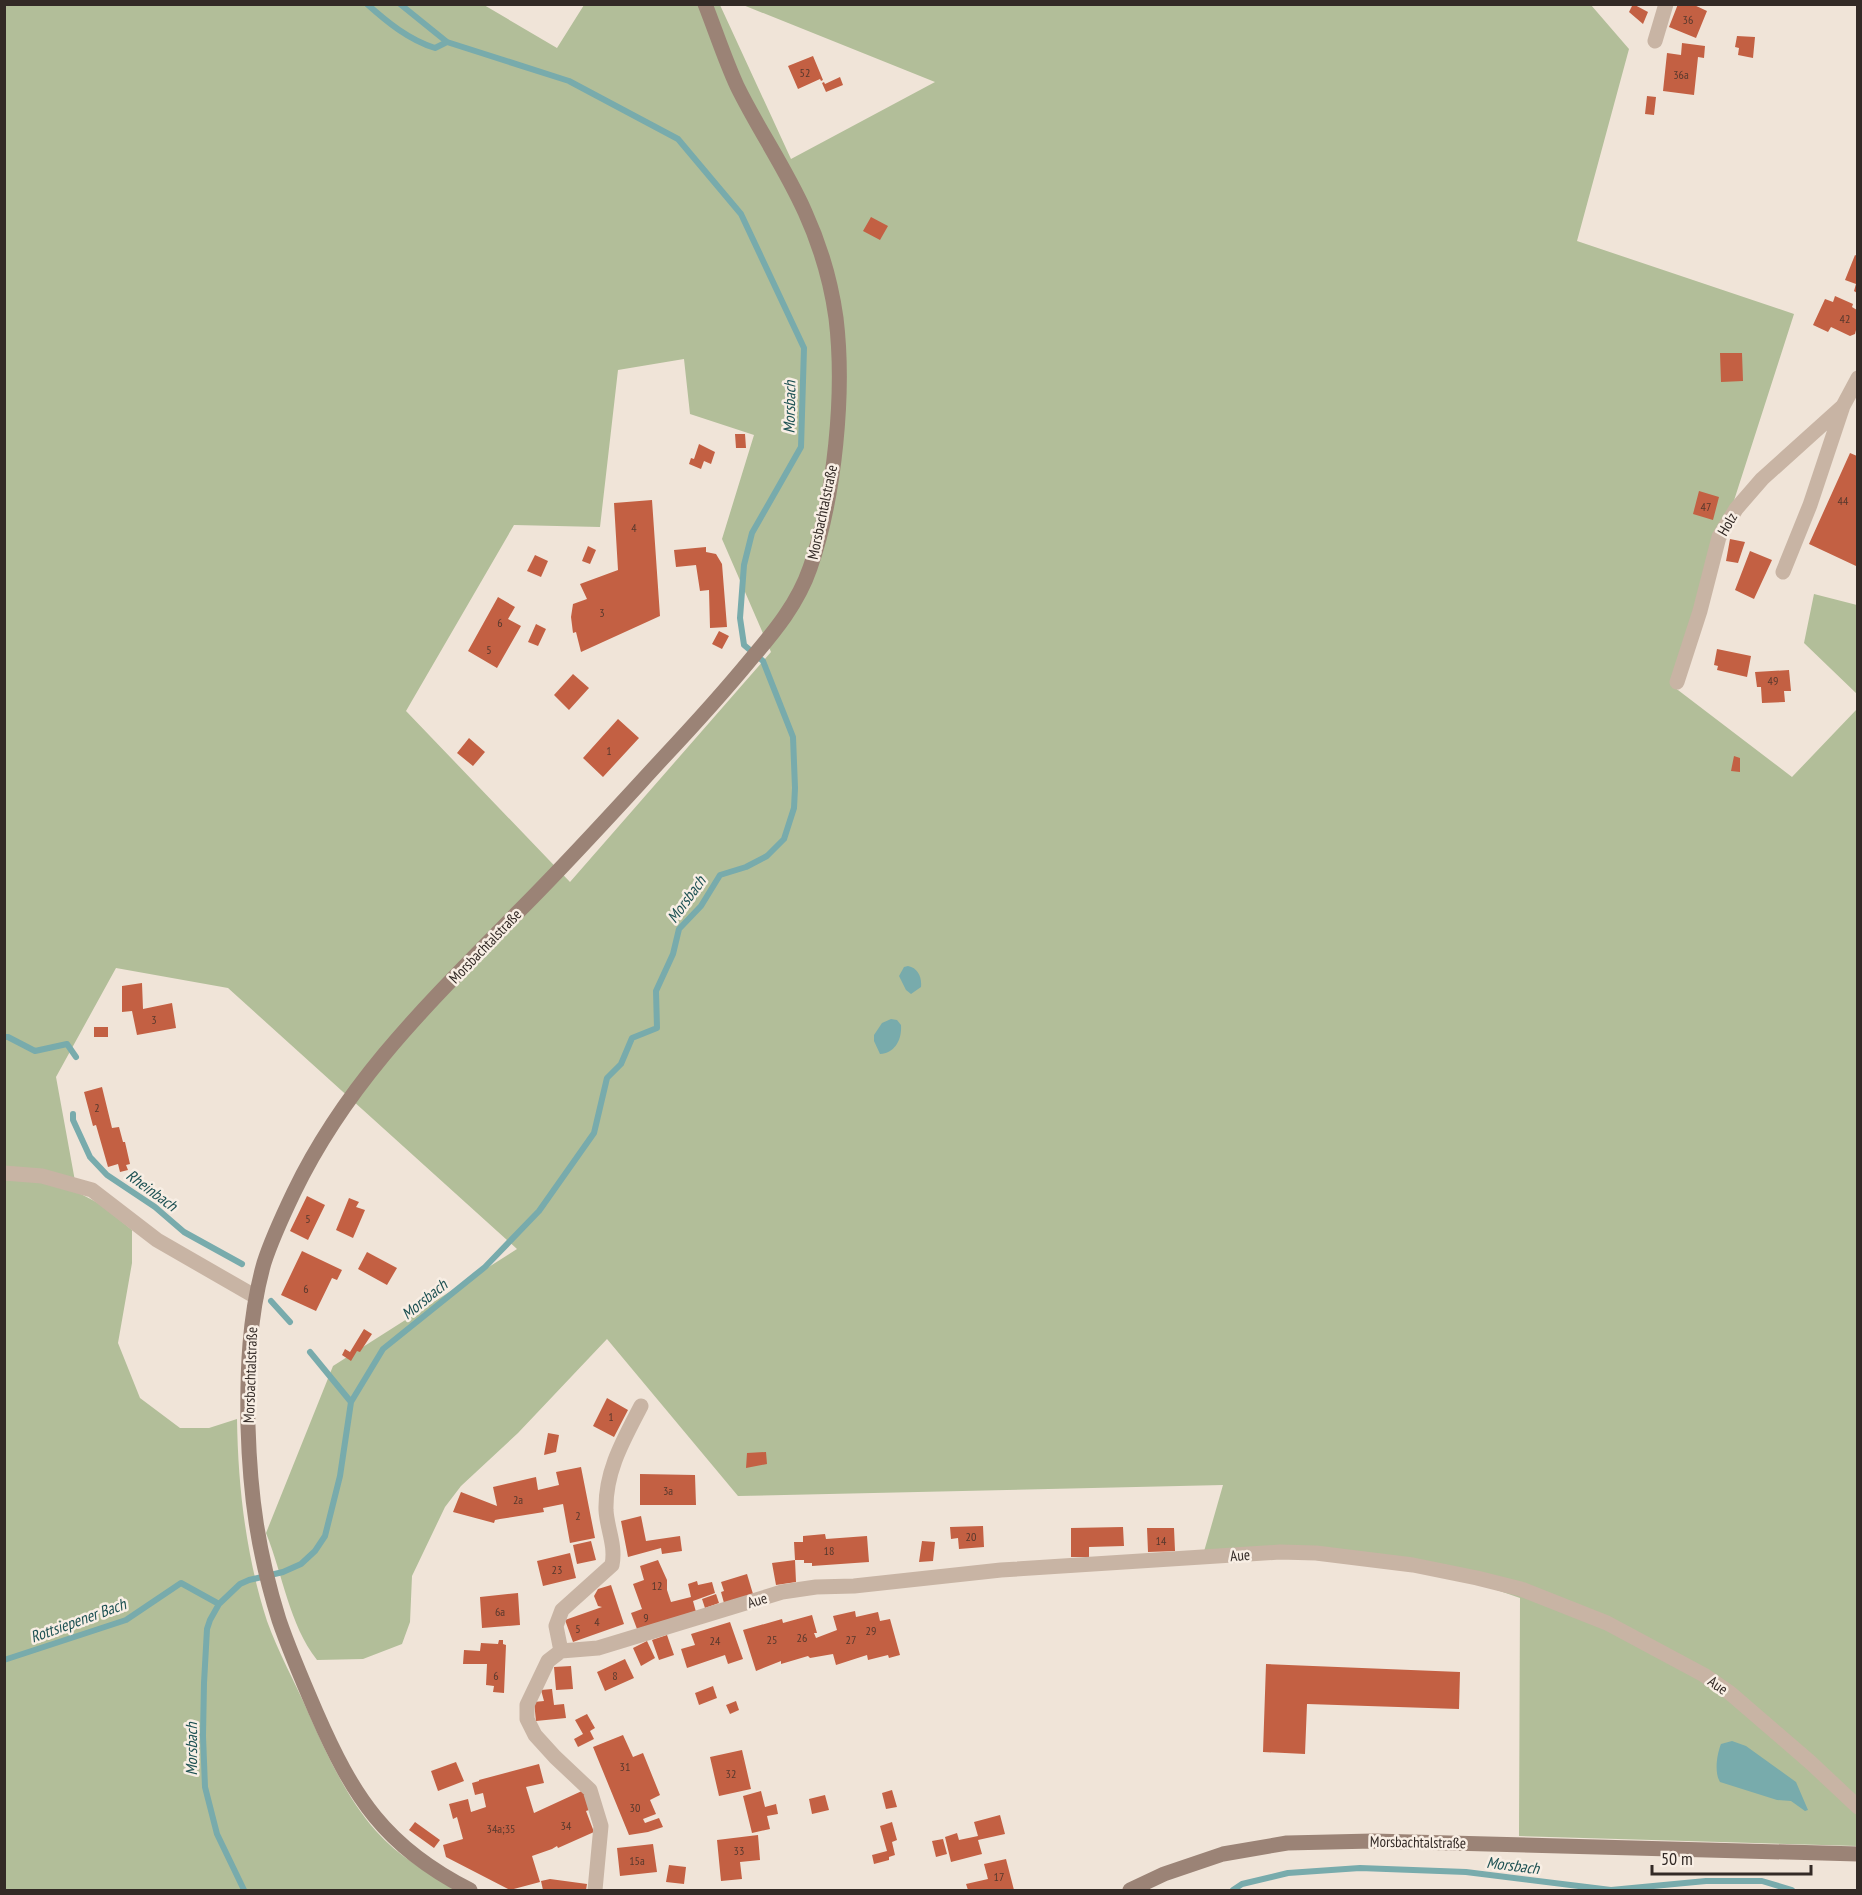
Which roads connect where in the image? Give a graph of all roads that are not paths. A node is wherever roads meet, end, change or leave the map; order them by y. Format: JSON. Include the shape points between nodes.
{"nodes":[{"id":1,"x":705,"y":4,"type":"edge"},
{"id":2,"x":1666,"y":4,"type":"edge"},
{"id":3,"x":1655,"y":41,"type":"dead end"},
{"id":4,"x":1857,"y":378,"type":"edge"},
{"id":5,"x":1843,"y":406,"type":"junction"},
{"id":6,"x":1783,"y":572,"type":"dead end"},
{"id":7,"x":1677,"y":682,"type":"dead end"},
{"id":8,"x":4,"y":1173,"type":"edge"},
{"id":9,"x":256,"y":1297,"type":"junction"},
{"id":10,"x":641,"y":1406,"type":"dead end"},
{"id":11,"x":561,"y":1651,"type":"junction"},
{"id":12,"x":1857,"y":1807,"type":"edge"},
{"id":13,"x":1857,"y":1854,"type":"edge"},
{"id":14,"x":470,"y":1890,"type":"edge"},
{"id":15,"x":595,"y":1890,"type":"edge"},
{"id":16,"x":1130,"y":1890,"type":"edge"}],
"edges":[{"from":1,"to":9,"type":"main road","name":"Morsbachtalstraße","via":[[736,84],[805,211],[825,265],[836,318],[837,418],[832,477],[809,571],[778,628],[744,668],[567,862],[418,1014],[362,1081],[318,1145],[302,1176],[269,1249]]},
{"from":2,"to":3,"type":"street"},
{"from":4,"to":5,"type":"street","name":"Holz"},
{"from":5,"to":6,"type":"street","name":"Holz"},
{"from":5,"to":7,"type":"street","name":"Holz","via":[[1762,479],[1736,509],[1719,537]]},
{"from":8,"to":9,"type":"street","via":[[42,1176],[92,1190],[157,1240]]},
{"from":9,"to":14,"type":"main road","name":"Morsbachtalstraße","via":[[249,1367],[255,1526],[261,1561],[287,1644],[360,1800],[398,1842],[440,1874]]},
{"from":10,"to":11,"type":"street","via":[[618,1448],[606,1499],[612,1565],[562,1610],[556,1626]]},
{"from":11,"to":12,"type":"street","name":"Aue","via":[[598,1648],[782,1592],[816,1587],[1001,1570],[1316,1552],[1413,1565],[1510,1586],[1607,1623],[1730,1693]]},
{"from":11,"to":15,"type":"street","via":[[548,1661],[527,1705],[527,1719],[535,1735],[590,1790],[601,1826]]},
{"from":13,"to":16,"type":"main road","name":"Morsbachtalstraße","via":[[1373,1841],[1287,1843],[1223,1854]]}]}
